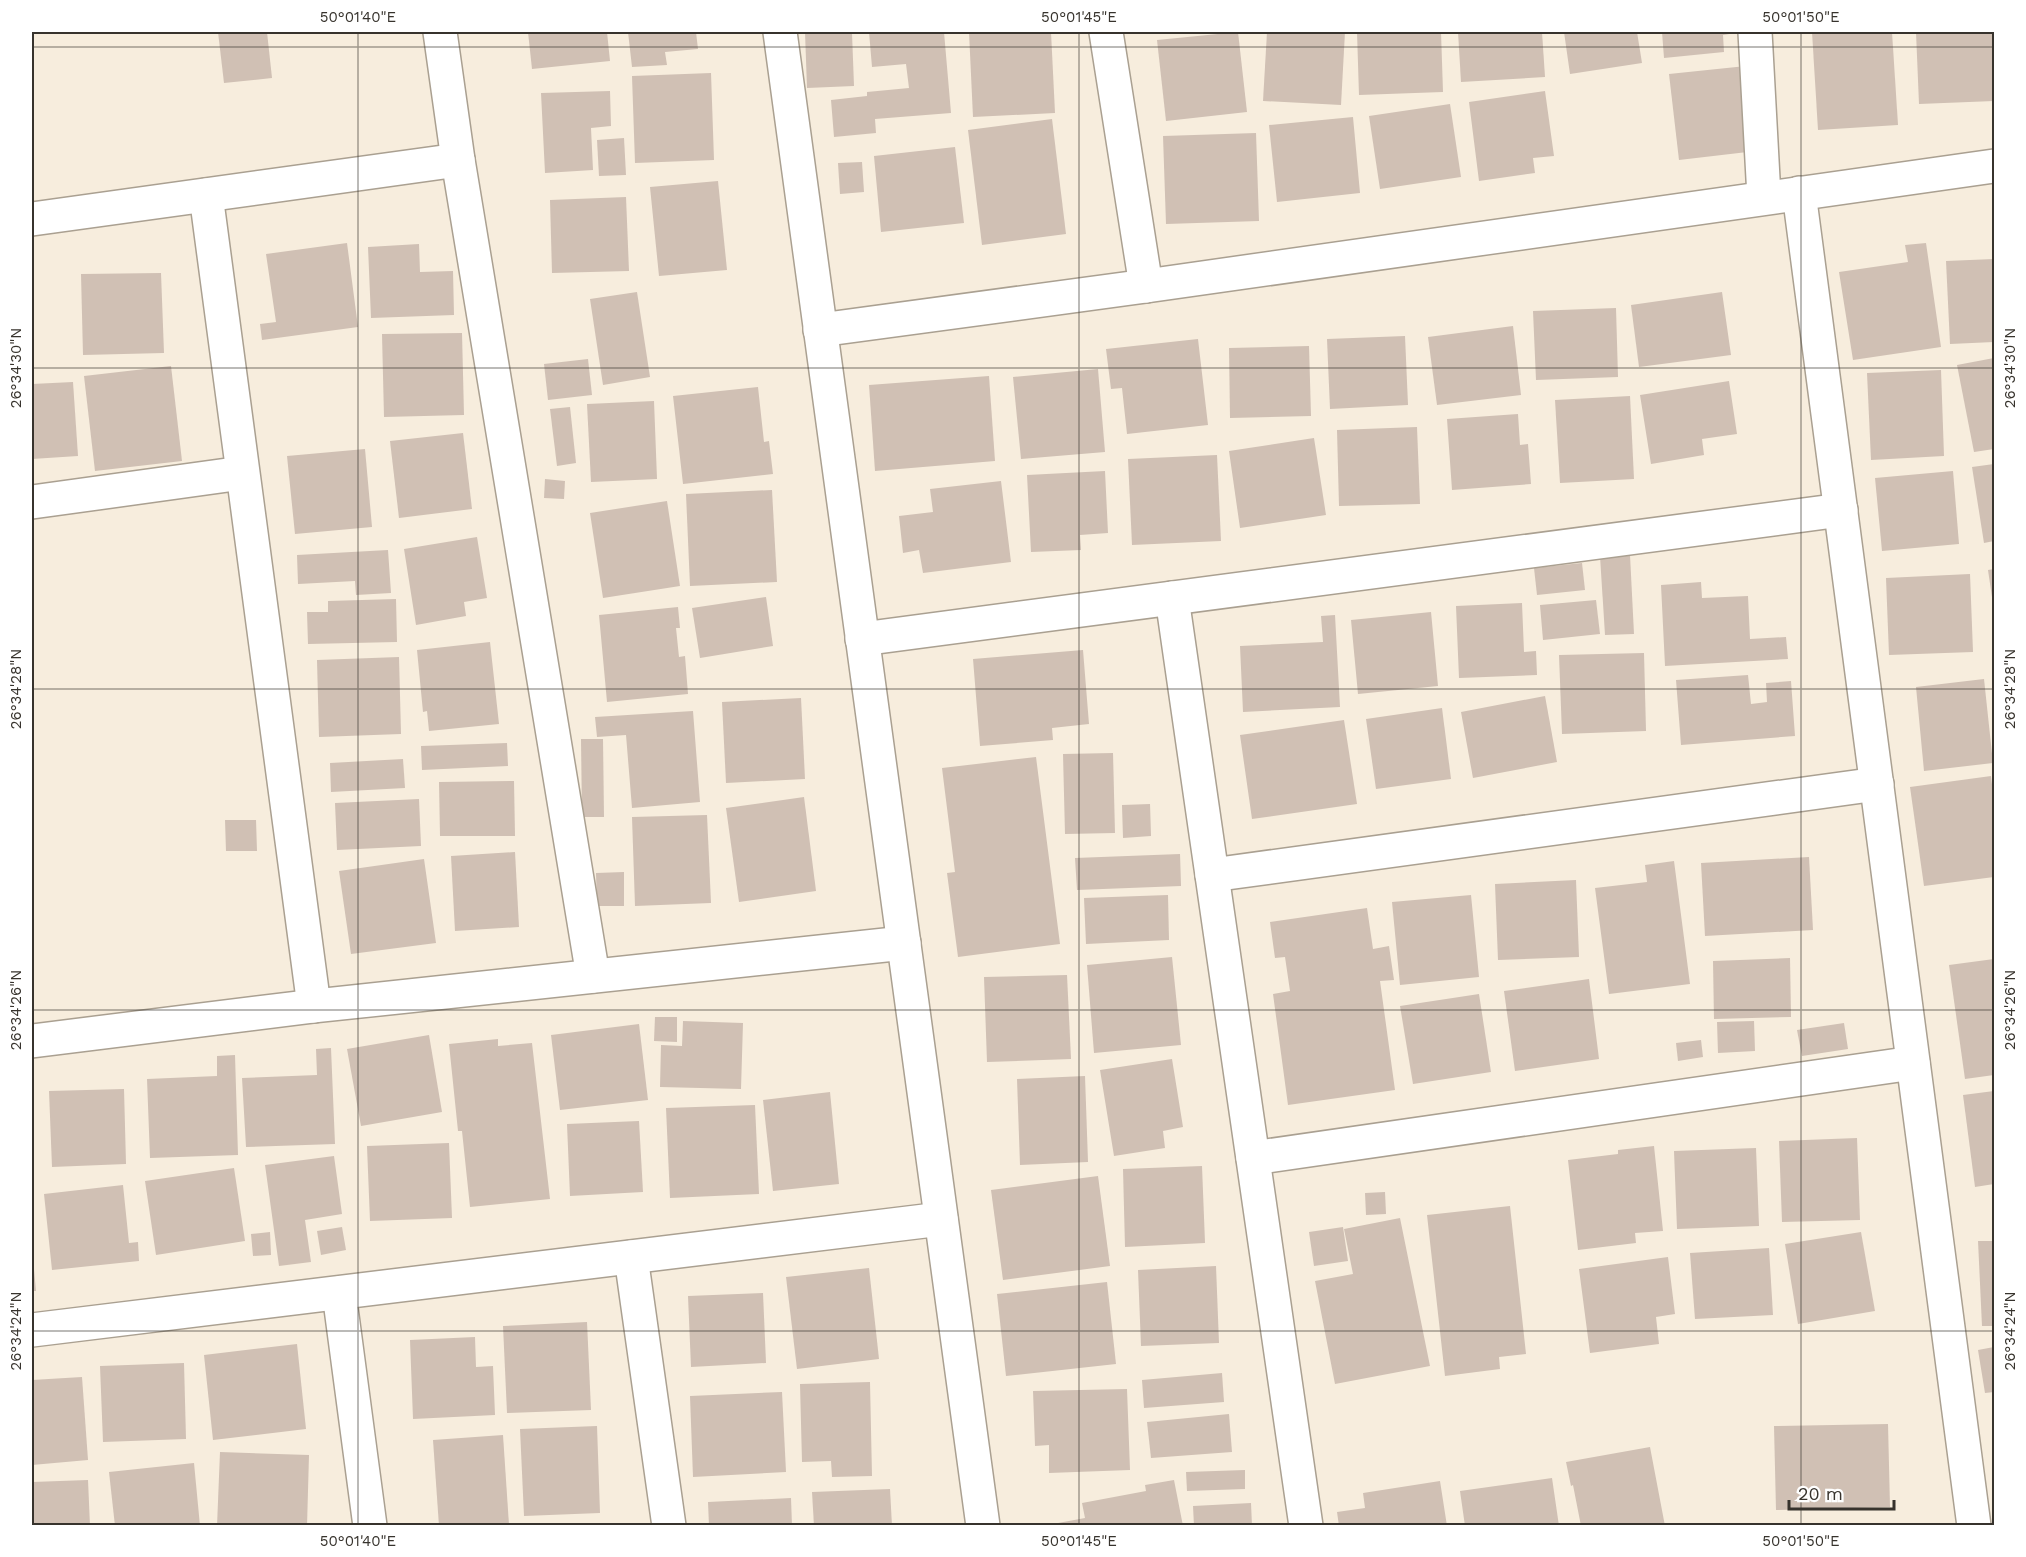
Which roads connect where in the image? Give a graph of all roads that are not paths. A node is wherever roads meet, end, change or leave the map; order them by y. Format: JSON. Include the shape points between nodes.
{"nodes":[{"id":1,"x":440,"y":32,"type":"edge"},
{"id":2,"x":780,"y":32,"type":"edge"},
{"id":3,"x":1106,"y":32,"type":"edge"},
{"id":4,"x":1755,"y":32,"type":"edge"},
{"id":5,"x":458,"y":160,"type":"junction"},
{"id":6,"x":1995,"y":166,"type":"edge"},
{"id":7,"x":1799,"y":193,"type":"junction"},
{"id":8,"x":206,"y":195,"type":"junction"},
{"id":9,"x":1764,"y":197,"type":"junction"},
{"id":10,"x":32,"y":219,"type":"edge"},
{"id":11,"x":1146,"y":286,"type":"junction"},
{"id":12,"x":820,"y":330,"type":"junction"},
{"id":13,"x":243,"y":473,"type":"junction"},
{"id":14,"x":32,"y":502,"type":"edge"},
{"id":15,"x":1841,"y":510,"type":"junction"},
{"id":16,"x":1172,"y":598,"type":"junction"},
{"id":17,"x":862,"y":639,"type":"junction"},
{"id":18,"x":1877,"y":784,"type":"junction"},
{"id":19,"x":1212,"y":875,"type":"junction"},
{"id":20,"x":904,"y":943,"type":"junction"},
{"id":21,"x":593,"y":976,"type":"junction"},
{"id":22,"x":314,"y":1006,"type":"junction"},
{"id":23,"x":32,"y":1041,"type":"edge"},
{"id":24,"x":1913,"y":1063,"type":"junction"},
{"id":25,"x":1253,"y":1158,"type":"junction"},
{"id":26,"x":941,"y":1219,"type":"junction"},
{"id":27,"x":631,"y":1257,"type":"junction"},
{"id":28,"x":339,"y":1293,"type":"junction"},
{"id":29,"x":32,"y":1330,"type":"edge"},
{"id":30,"x":370,"y":1526,"type":"edge"},
{"id":31,"x":669,"y":1526,"type":"edge"},
{"id":32,"x":983,"y":1526,"type":"edge"},
{"id":33,"x":1306,"y":1526,"type":"edge"},
{"id":34,"x":1974,"y":1526,"type":"edge"}],
"edges":[{"from":1,"to":5,"type":"street"},
{"from":2,"to":12,"type":"street"},
{"from":3,"to":11,"type":"street"},
{"from":4,"to":9,"type":"street"},
{"from":5,"to":8,"type":"street"},
{"from":5,"to":21,"type":"street"},
{"from":6,"to":7,"type":"street"},
{"from":7,"to":9,"type":"street"},
{"from":7,"to":15,"type":"street"},
{"from":8,"to":10,"type":"street"},
{"from":8,"to":13,"type":"street"},
{"from":9,"to":11,"type":"street"},
{"from":11,"to":12,"type":"street"},
{"from":12,"to":17,"type":"street"},
{"from":13,"to":14,"type":"street"},
{"from":13,"to":22,"type":"street"},
{"from":15,"to":16,"type":"street"},
{"from":15,"to":18,"type":"street"},
{"from":16,"to":17,"type":"street"},
{"from":16,"to":19,"type":"street"},
{"from":17,"to":20,"type":"street"},
{"from":18,"to":19,"type":"street"},
{"from":18,"to":24,"type":"street"},
{"from":19,"to":25,"type":"street"},
{"from":20,"to":21,"type":"street"},
{"from":20,"to":26,"type":"street"},
{"from":21,"to":22,"type":"street"},
{"from":22,"to":23,"type":"street"},
{"from":24,"to":25,"type":"street"},
{"from":24,"to":34,"type":"street"},
{"from":25,"to":33,"type":"street"},
{"from":26,"to":27,"type":"street"},
{"from":26,"to":32,"type":"street"},
{"from":27,"to":28,"type":"street"},
{"from":27,"to":31,"type":"street"},
{"from":28,"to":29,"type":"street"},
{"from":28,"to":30,"type":"street"}]}
